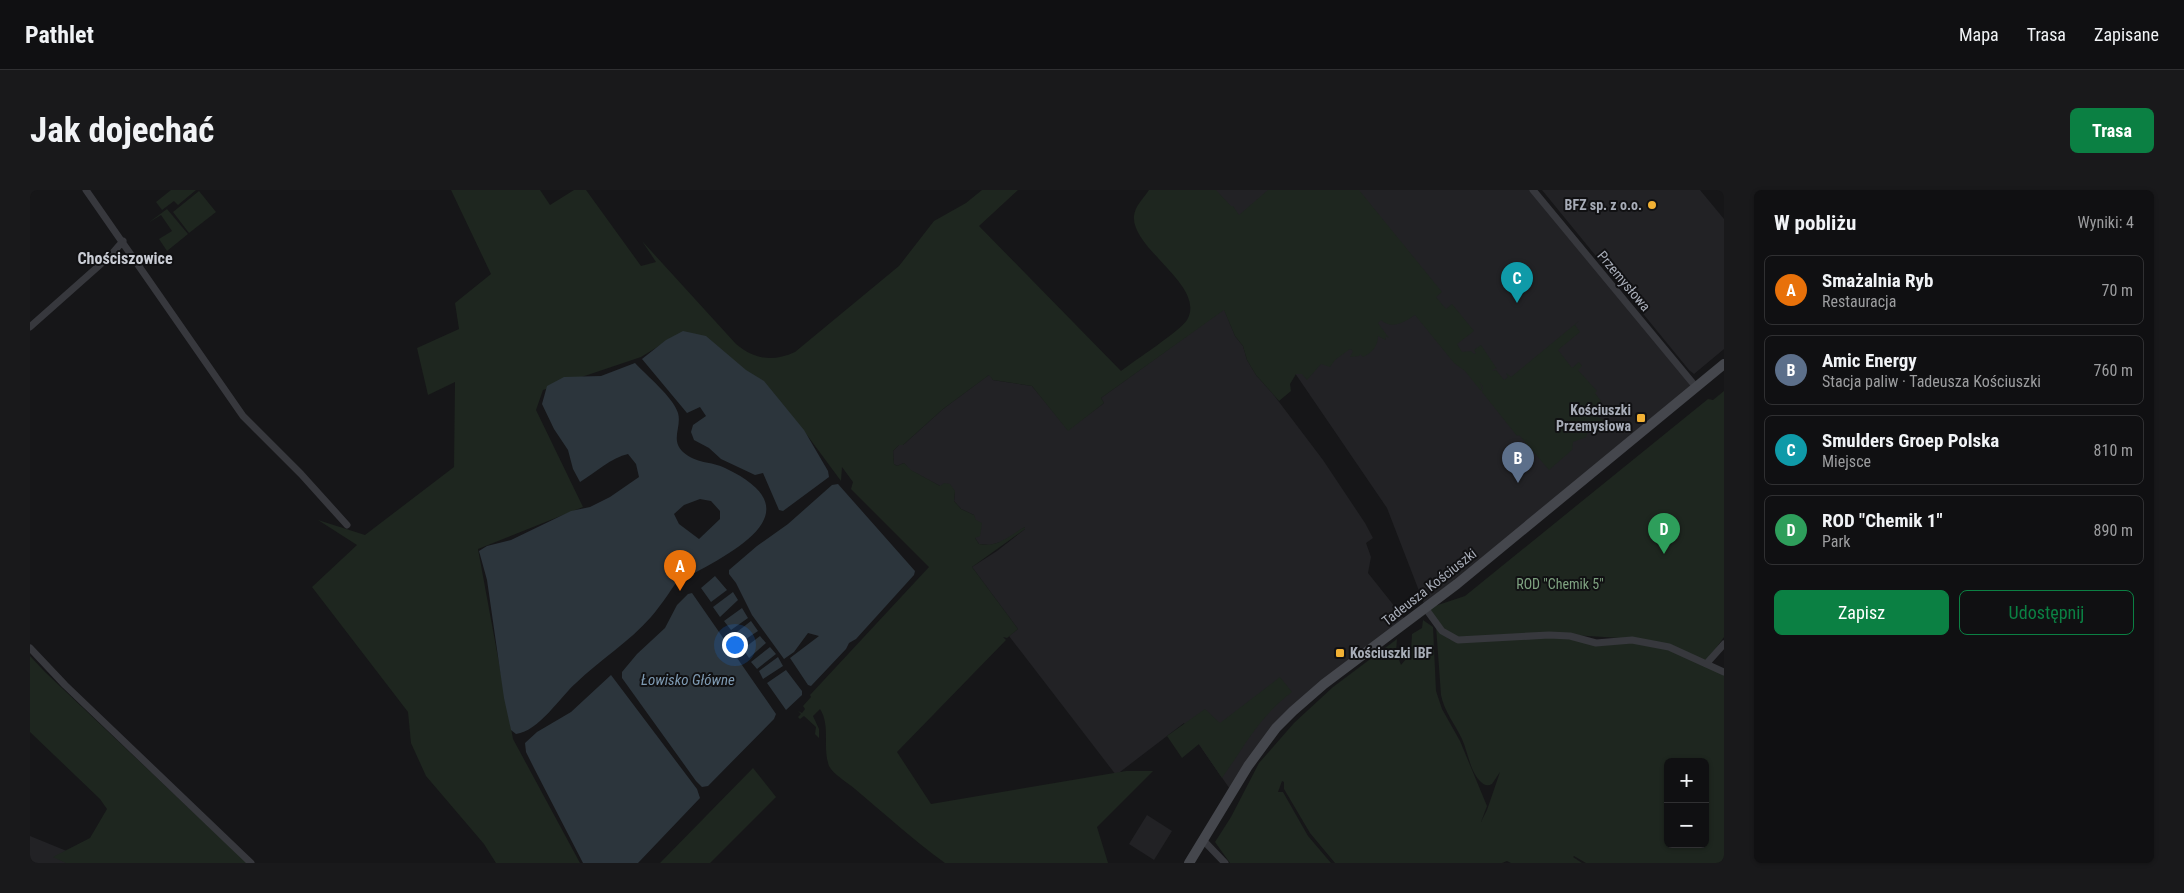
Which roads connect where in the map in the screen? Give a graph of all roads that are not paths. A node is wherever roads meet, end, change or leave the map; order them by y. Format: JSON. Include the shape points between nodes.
{"nodes":[{"id":1,"x":86,"y":190,"type":"edge"},
{"id":2,"x":1533,"y":190,"type":"edge"},
{"id":3,"x":123,"y":241,"type":"junction"},
{"id":4,"x":30,"y":327,"type":"edge"},
{"id":5,"x":1724,"y":364,"type":"edge"},
{"id":6,"x":1696,"y":387,"type":"junction"},
{"id":7,"x":347,"y":525,"type":"dead end"},
{"id":8,"x":1426,"y":609,"type":"junction"},
{"id":9,"x":1724,"y":644,"type":"edge"},
{"id":10,"x":30,"y":648,"type":"edge"},
{"id":11,"x":1707,"y":663,"type":"junction"},
{"id":12,"x":1724,"y":672,"type":"edge"},
{"id":13,"x":1204,"y":840,"type":"junction"},
{"id":14,"x":251,"y":863,"type":"edge"},
{"id":15,"x":1189,"y":863,"type":"edge"},
{"id":16,"x":1225,"y":863,"type":"edge"}],
"edges":[{"from":1,"to":3,"type":"street"},
{"from":2,"to":6,"type":"street","name":"Przemysłowa"},
{"from":3,"to":4,"type":"street"},
{"from":3,"to":7,"type":"street","via":[[243,416],[302,474]]},
{"from":5,"to":6,"type":"main road","name":"Tadeusza Kościuszki"},
{"from":6,"to":8,"type":"main road","name":"Tadeusza Kościuszki"},
{"from":8,"to":11,"type":"street","via":[[1442,631],[1458,640],[1549,635],[1570,636],[1596,643],[1632,640],[1669,646]]},
{"from":8,"to":13,"type":"main road","name":"Tadeusza Kościuszki","via":[[1293,710],[1248,766]]},
{"from":9,"to":11,"type":"street"},
{"from":10,"to":14,"type":"street"},
{"from":11,"to":12,"type":"street"},
{"from":13,"to":15,"type":"main road","name":"Tadeusza Kościuszki"},
{"from":13,"to":16,"type":"street"}]}
